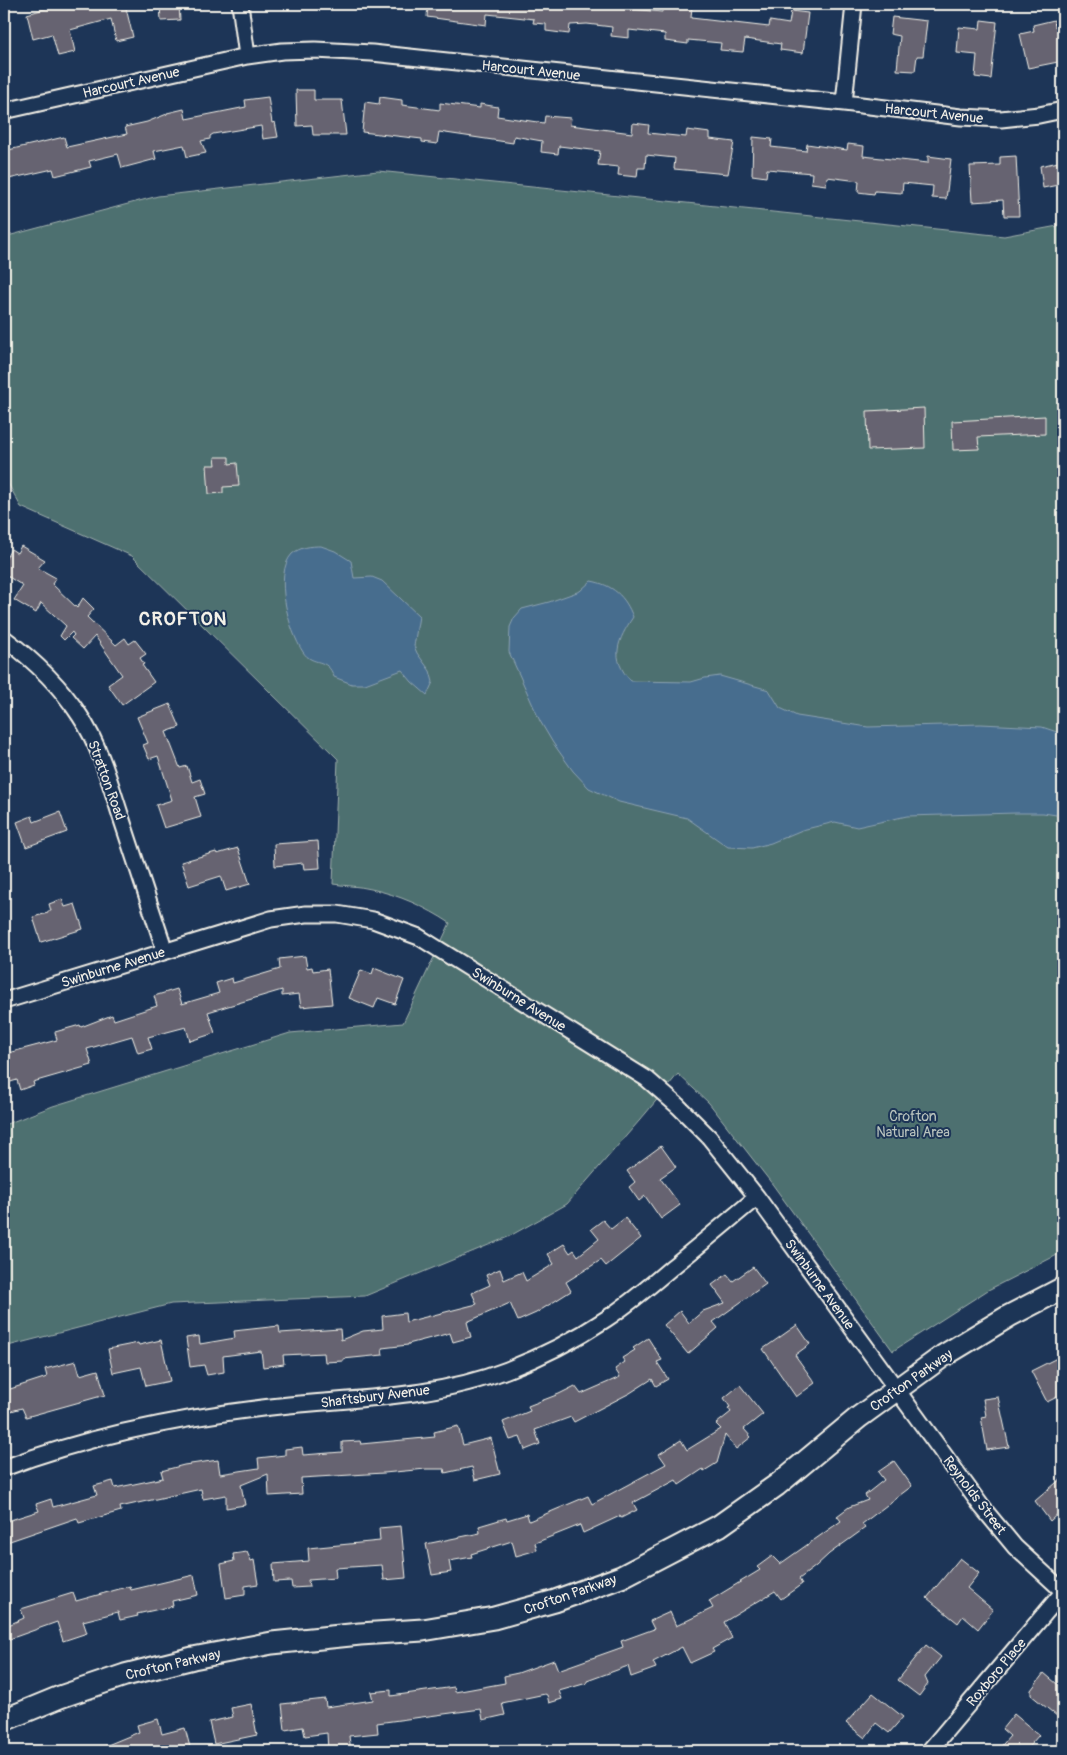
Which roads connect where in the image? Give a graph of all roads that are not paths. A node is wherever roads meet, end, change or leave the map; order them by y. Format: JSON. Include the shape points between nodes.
{"nodes":[{"id":1,"x":240,"y":4,"type":"edge"},
{"id":2,"x":854,"y":4,"type":"edge"},
{"id":3,"x":247,"y":56,"type":"junction"},
{"id":4,"x":844,"y":103,"type":"junction"},
{"id":5,"x":1063,"y":110,"type":"edge"},
{"id":6,"x":4,"y":112,"type":"edge"},
{"id":7,"x":4,"y":638,"type":"edge"},
{"id":8,"x":165,"y":951,"type":"junction"},
{"id":9,"x":4,"y":1000,"type":"edge"},
{"id":10,"x":757,"y":1197,"type":"junction"},
{"id":11,"x":1063,"y":1288,"type":"edge"},
{"id":12,"x":896,"y":1389,"type":"junction"},
{"id":13,"x":4,"y":1468,"type":"edge"},
{"id":14,"x":1063,"y":1591,"type":"edge"},
{"id":15,"x":4,"y":1720,"type":"edge"},
{"id":16,"x":929,"y":1751,"type":"edge"}],
"edges":[{"from":1,"to":3,"type":"street"},
{"from":2,"to":4,"type":"street"},
{"from":3,"to":4,"type":"street","name":"Harcourt Avenue","via":[[315,50],[372,53]]},
{"from":3,"to":6,"type":"street","name":"Harcourt Avenue"},
{"from":4,"to":5,"type":"street","name":"Harcourt Avenue","via":[[1001,119]]},
{"from":7,"to":8,"type":"street","name":"Stratton Road","via":[[29,657],[56,686],[80,715],[94,741]]},
{"from":8,"to":9,"type":"street","name":"Swinburne Avenue"},
{"from":8,"to":10,"type":"street","name":"Swinburne Avenue","via":[[271,919],[306,914],[337,914],[373,920],[419,937],[647,1079],[709,1137]]},
{"from":10,"to":12,"type":"street","name":"Swinburne Avenue"},
{"from":10,"to":13,"type":"street","name":"Shaftsbury Avenue","via":[[606,1319],[560,1346],[507,1370],[452,1386],[400,1396],[287,1405],[153,1426]]},
{"from":11,"to":12,"type":"street","name":"Crofton Parkway","via":[[984,1331]]},
{"from":12,"to":14,"type":"street","name":"Reynolds Street","via":[[1015,1547]]},
{"from":12,"to":15,"type":"street","name":"Crofton Parkway","via":[[777,1485],[719,1526],[621,1577],[555,1601],[494,1618],[422,1630],[272,1643],[193,1658],[125,1675]]},
{"from":14,"to":16,"type":"street","name":"Roxboro Place"}]}
